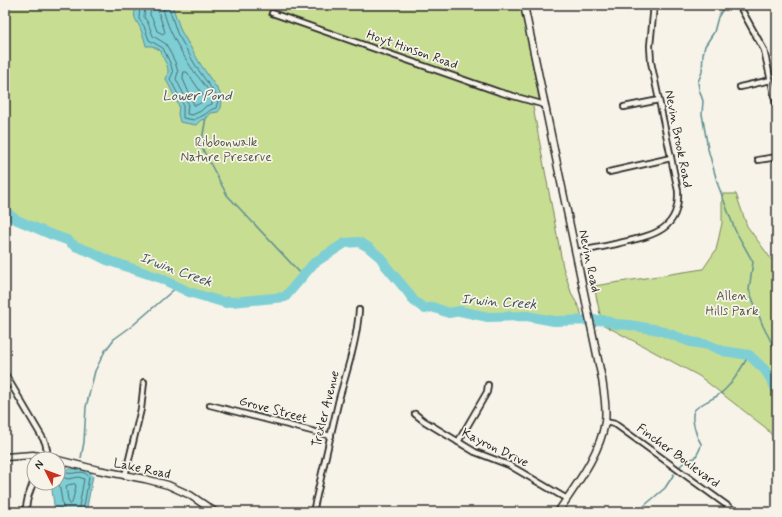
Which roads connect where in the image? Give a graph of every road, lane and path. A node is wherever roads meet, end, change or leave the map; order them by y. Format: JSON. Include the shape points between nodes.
{"nodes":[{"id":1,"x":524,"y":5,"type":"edge"},
{"id":2,"x":654,"y":5,"type":"edge"},
{"id":3,"x":739,"y":5,"type":"edge"},
{"id":4,"x":272,"y":13,"type":"dead end"},
{"id":5,"x":772,"y":80,"type":"junction"},
{"id":6,"x":740,"y":87,"type":"dead end"},
{"id":7,"x":659,"y":100,"type":"junction"},
{"id":8,"x":545,"y":105,"type":"junction"},
{"id":9,"x":624,"y":107,"type":"dead end"},
{"id":10,"x":777,"y":108,"type":"edge"},
{"id":11,"x":777,"y":157,"type":"edge"},
{"id":12,"x":671,"y":158,"type":"junction"},
{"id":13,"x":758,"y":160,"type":"dead end"},
{"id":14,"x":609,"y":172,"type":"dead end"},
{"id":15,"x":576,"y":252,"type":"junction"},
{"id":16,"x":359,"y":310,"type":"dead end"},
{"id":17,"x":5,"y":374,"type":"edge"},
{"id":18,"x":144,"y":382,"type":"dead end"},
{"id":19,"x":488,"y":385,"type":"dead end"},
{"id":20,"x":210,"y":405,"type":"dead end"},
{"id":21,"x":415,"y":414,"type":"dead end"},
{"id":22,"x":604,"y":422,"type":"junction"},
{"id":23,"x":331,"y":436,"type":"junction"},
{"id":24,"x":458,"y":442,"type":"junction"},
{"id":25,"x":47,"y":451,"type":"edge"},
{"id":26,"x":26,"y":456,"type":"edge"},
{"id":27,"x":5,"y":458,"type":"edge"},
{"id":28,"x":66,"y":461,"type":"edge"},
{"id":29,"x":125,"y":476,"type":"junction"},
{"id":30,"x":30,"y":491,"type":"edge"},
{"id":31,"x":567,"y":499,"type":"junction"},
{"id":32,"x":25,"y":512,"type":"edge"},
{"id":33,"x":215,"y":512,"type":"edge"},
{"id":34,"x":313,"y":512,"type":"edge"},
{"id":35,"x":558,"y":512,"type":"edge"},
{"id":36,"x":736,"y":512,"type":"edge"}],
"edges":[{"from":1,"to":8,"type":"main road","name":"Nevin Road"},
{"from":2,"to":7,"type":"street","name":"Nevin Brook Road","via":[[650,46]]},
{"from":3,"to":5,"type":"street","via":[[764,50]]},
{"from":4,"to":8,"type":"street","name":"Hoyt Hinson Road","via":[[499,92]]},
{"from":5,"to":6,"type":"street"},
{"from":5,"to":10,"type":"street"},
{"from":7,"to":9,"type":"street"},
{"from":7,"to":12,"type":"street","name":"Nevin Brook Road"},
{"from":8,"to":15,"type":"main road","name":"Nevin Road"},
{"from":11,"to":13,"type":"street"},
{"from":12,"to":14,"type":"street"},
{"from":12,"to":15,"type":"street","name":"Nevin Brook Road","via":[[678,202],[673,218],[666,227],[644,238]]},
{"from":15,"to":22,"type":"main road","name":"Nevin Road","via":[[602,379]]},
{"from":16,"to":23,"type":"street","name":"Trexler Avenue","via":[[351,357]]},
{"from":17,"to":25,"type":"street","via":[[45,442]]},
{"from":18,"to":29,"type":"street"},
{"from":19,"to":24,"type":"street","via":[[487,392]]},
{"from":20,"to":23,"type":"street","name":"Grove Street"},
{"from":21,"to":24,"type":"street","name":"Kayron Drive"},
{"from":22,"to":31,"type":"main road","name":"Nevin Road","via":[[595,453]]},
{"from":22,"to":36,"type":"street","name":"Fincher Boulevard","via":[[615,424]]},
{"from":23,"to":34,"type":"street","name":"Trexler Avenue"},
{"from":24,"to":31,"type":"street","name":"Kayron Drive","via":[[475,452],[509,465]]},
{"from":26,"to":27,"type":"main road","name":"Lake Road"},
{"from":28,"to":29,"type":"main road","name":"Lake Road"},
{"from":29,"to":33,"type":"main road","name":"Lake Road","via":[[168,485],[190,495]]},
{"from":30,"to":32,"type":"street"},
{"from":31,"to":35,"type":"main road","name":"Nevin Road"}]}
